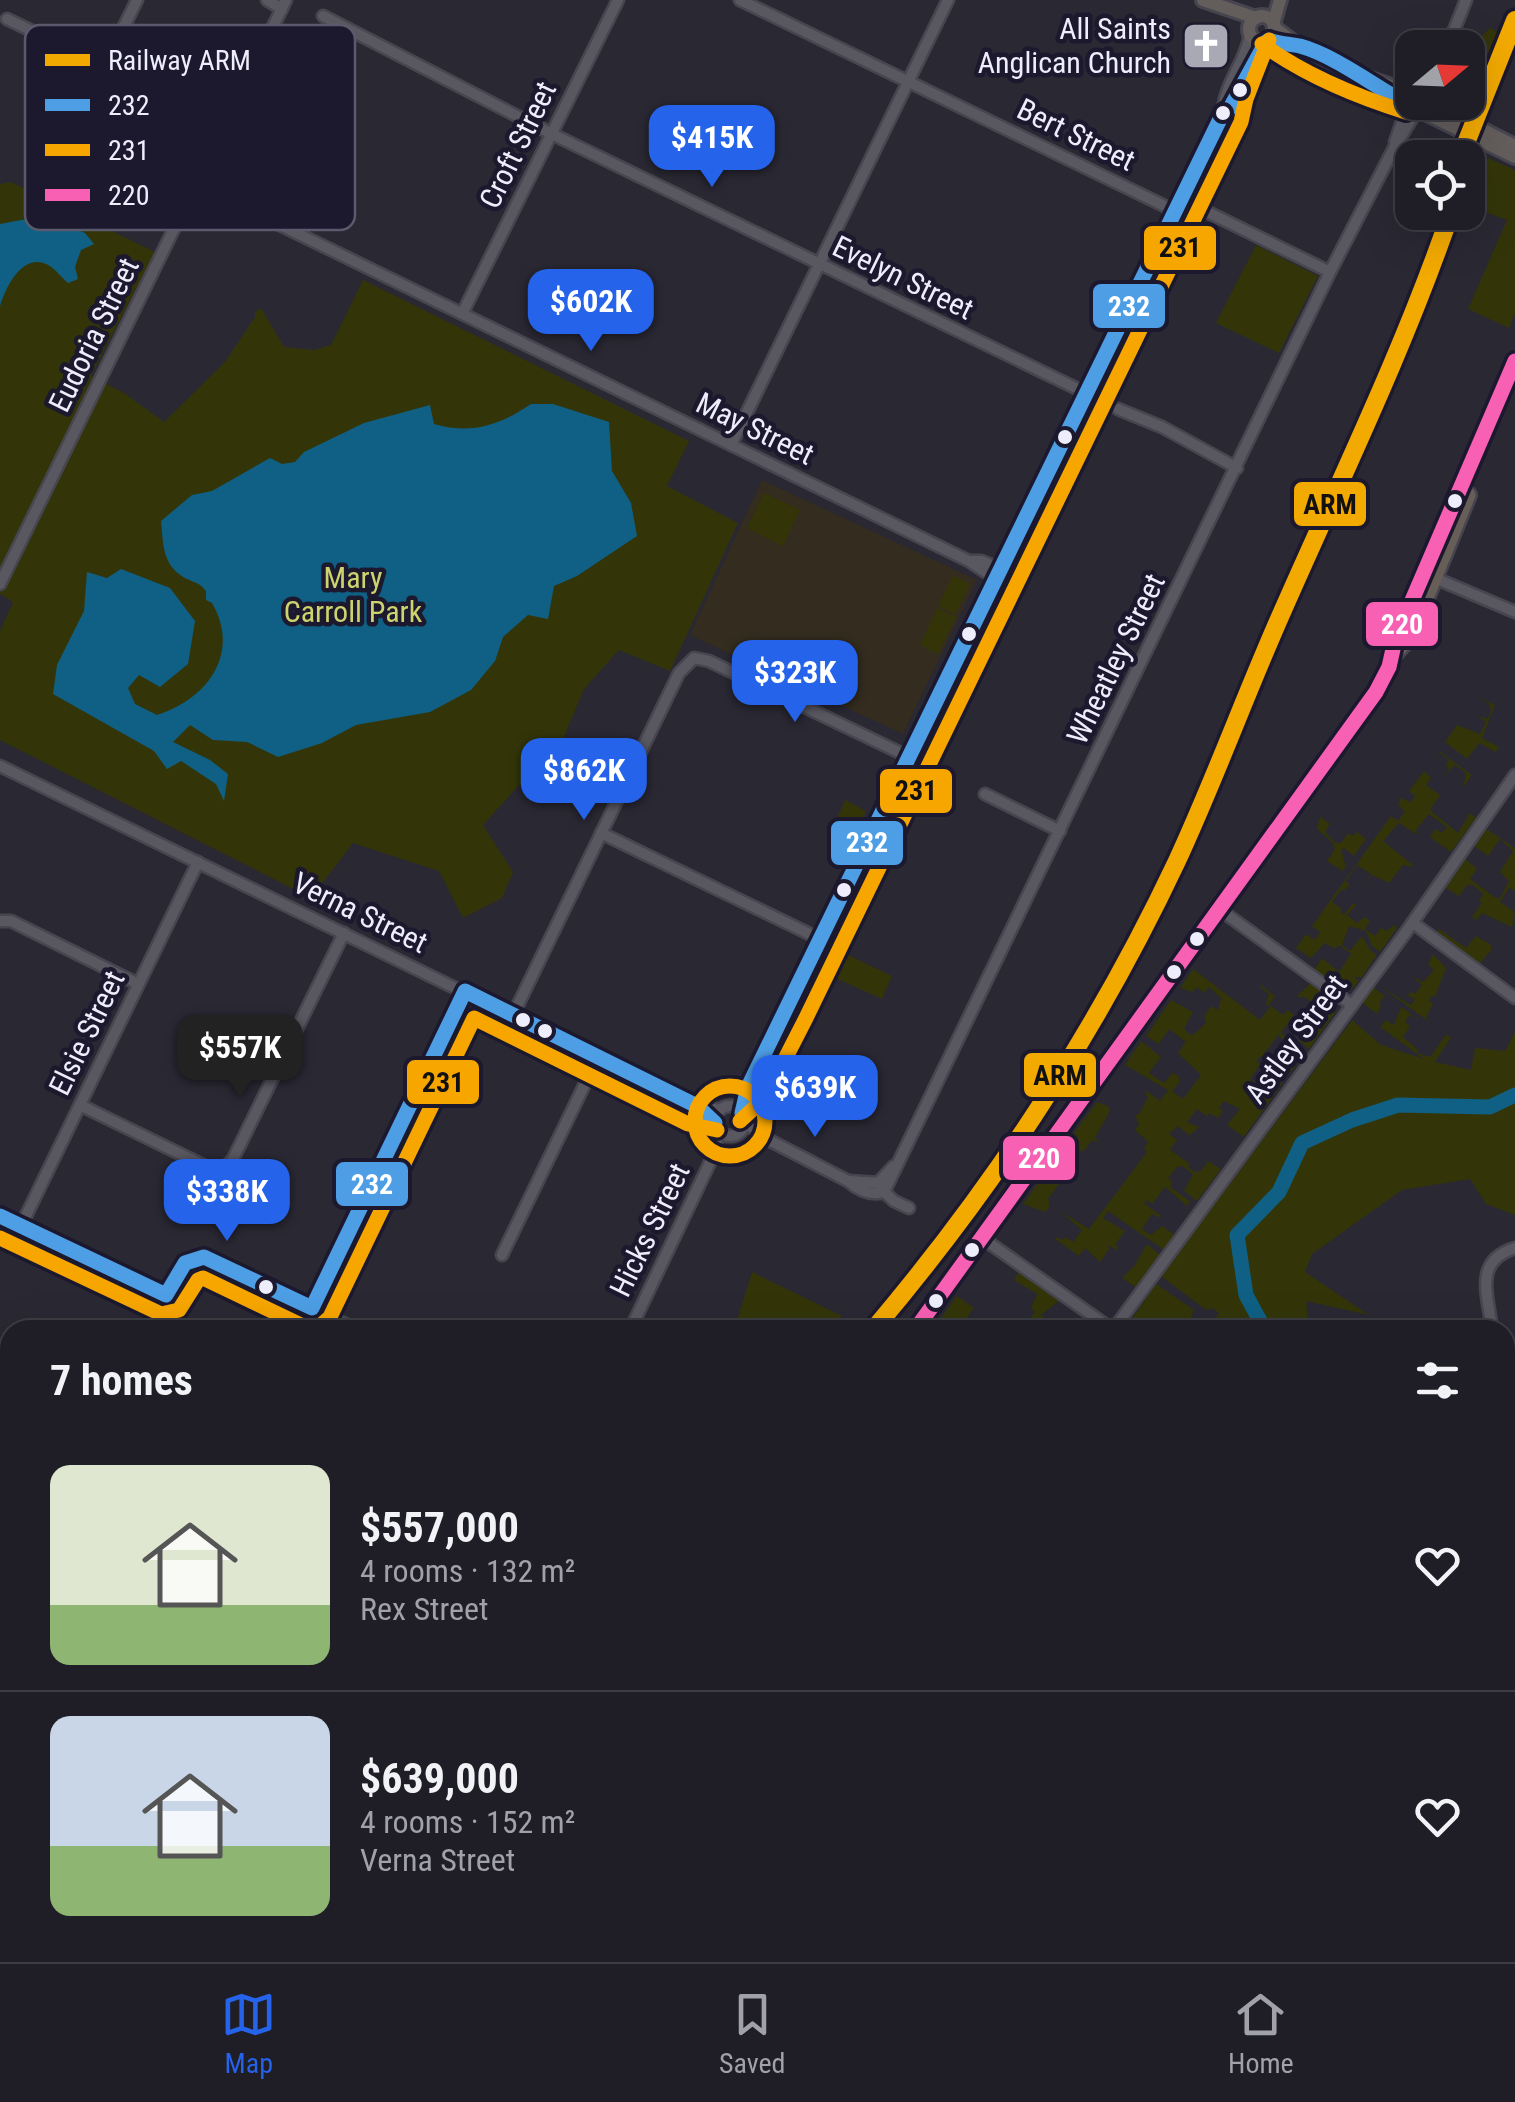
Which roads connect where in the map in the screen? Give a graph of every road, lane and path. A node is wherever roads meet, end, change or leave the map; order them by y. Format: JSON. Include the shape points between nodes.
{"nodes":[{"id":1,"x":137,"y":0,"type":"edge"},
{"id":2,"x":267,"y":0,"type":"edge"},
{"id":3,"x":618,"y":0,"type":"edge"},
{"id":4,"x":740,"y":0,"type":"edge"},
{"id":5,"x":948,"y":0,"type":"edge"},
{"id":6,"x":1203,"y":0,"type":"edge"},
{"id":7,"x":1272,"y":0,"type":"edge"},
{"id":8,"x":1280,"y":0,"type":"edge"},
{"id":9,"x":1466,"y":0,"type":"edge"},
{"id":10,"x":284,"y":4,"type":"edge"},
{"id":11,"x":324,"y":16,"type":"dead end"},
{"id":12,"x":8,"y":19,"type":"dead end"},
{"id":13,"x":125,"y":25,"type":"edge"},
{"id":14,"x":341,"y":25,"type":"edge"},
{"id":15,"x":1253,"y":25,"type":"junction"},
{"id":16,"x":25,"y":27,"type":"edge"},
{"id":17,"x":1452,"y":30,"type":"edge"},
{"id":18,"x":355,"y":32,"type":"edge"},
{"id":19,"x":1271,"y":33,"type":"junction"},
{"id":20,"x":908,"y":82,"type":"junction"},
{"id":21,"x":1395,"y":94,"type":"edge"},
{"id":22,"x":1223,"y":113,"type":"junction"},
{"id":23,"x":1407,"y":120,"type":"edge"},
{"id":24,"x":1457,"y":120,"type":"edge"},
{"id":25,"x":552,"y":134,"type":"junction"},
{"id":26,"x":1512,"y":147,"type":"edge"},
{"id":27,"x":1181,"y":199,"type":"junction"},
{"id":28,"x":1175,"y":211,"type":"junction"},
{"id":29,"x":173,"y":230,"type":"edge"},
{"id":30,"x":292,"y":230,"type":"edge"},
{"id":31,"x":820,"y":265,"type":"junction"},
{"id":32,"x":1330,"y":272,"type":"junction"},
{"id":33,"x":462,"y":312,"type":"junction"},
{"id":34,"x":1515,"y":361,"type":"edge"},
{"id":35,"x":1515,"y":386,"type":"edge"},
{"id":36,"x":1086,"y":394,"type":"junction"},
{"id":37,"x":1118,"y":409,"type":"dead end"},
{"id":38,"x":731,"y":445,"type":"junction"},
{"id":39,"x":1238,"y":468,"type":"junction"},
{"id":40,"x":998,"y":574,"type":"junction"},
{"id":41,"x":1430,"y":575,"type":"junction"},
{"id":42,"x":0,"y":584,"type":"edge"},
{"id":43,"x":1515,"y":612,"type":"edge"},
{"id":44,"x":909,"y":757,"type":"junction"},
{"id":45,"x":0,"y":766,"type":"edge"},
{"id":46,"x":1515,"y":775,"type":"edge"},
{"id":47,"x":985,"y":794,"type":"dead end"},
{"id":48,"x":1060,"y":831,"type":"junction"},
{"id":49,"x":602,"y":833,"type":"junction"},
{"id":50,"x":198,"y":862,"type":"junction"},
{"id":51,"x":1219,"y":909,"type":"junction"},
{"id":52,"x":0,"y":921,"type":"edge"},
{"id":53,"x":1412,"y":923,"type":"junction"},
{"id":54,"x":344,"y":933,"type":"junction"},
{"id":55,"x":822,"y":940,"type":"junction"},
{"id":56,"x":138,"y":984,"type":"junction"},
{"id":57,"x":464,"y":991,"type":"junction"},
{"id":58,"x":1515,"y":998,"type":"edge"},
{"id":59,"x":1352,"y":1005,"type":"junction"},
{"id":60,"x":513,"y":1015,"type":"junction"},
{"id":61,"x":598,"y":1057,"type":"junction"},
{"id":62,"x":748,"y":1087,"type":"junction"},
{"id":63,"x":80,"y":1105,"type":"junction"},
{"id":64,"x":697,"y":1106,"type":"junction"},
{"id":65,"x":723,"y":1108,"type":"junction"},
{"id":66,"x":744,"y":1118,"type":"junction"},
{"id":67,"x":717,"y":1128,"type":"junction"},
{"id":68,"x":734,"y":1136,"type":"junction"},
{"id":69,"x":763,"y":1137,"type":"junction"},
{"id":70,"x":716,"y":1152,"type":"junction"},
{"id":71,"x":880,"y":1188,"type":"junction"},
{"id":72,"x":908,"y":1208,"type":"dead end"},
{"id":73,"x":0,"y":1216,"type":"edge"},
{"id":74,"x":21,"y":1226,"type":"junction"},
{"id":75,"x":982,"y":1238,"type":"junction"},
{"id":76,"x":1515,"y":1248,"type":"edge"},
{"id":77,"x":502,"y":1255,"type":"dead end"},
{"id":78,"x":166,"y":1296,"type":"junction"},
{"id":79,"x":312,"y":1308,"type":"junction"},
{"id":80,"x":154,"y":1320,"type":"edge"},
{"id":81,"x":337,"y":1320,"type":"edge"},
{"id":82,"x":635,"y":1320,"type":"edge"},
{"id":83,"x":922,"y":1320,"type":"edge"},
{"id":84,"x":1099,"y":1320,"type":"edge"},
{"id":85,"x":1120,"y":1320,"type":"edge"},
{"id":86,"x":1491,"y":1320,"type":"edge"}],
"edges":[{"from":1,"to":13,"type":"street"},
{"from":2,"to":10,"type":"street"},
{"from":3,"to":25,"type":"street","name":"Croft Street"},
{"from":4,"to":20,"type":"street","name":"Bert Street"},
{"from":5,"to":20,"type":"street"},
{"from":6,"to":15,"type":"main road"},
{"from":7,"to":15,"type":"main road"},
{"from":8,"to":19,"type":"main road"},
{"from":9,"to":17,"type":"street"},
{"from":11,"to":14,"type":"street","name":"Evelyn Street"},
{"from":12,"to":16,"type":"street"},
{"from":15,"to":19,"type":"main road","via":[[1267,18]]},
{"from":15,"to":19,"type":"main road","via":[[1259,42]]},
{"from":15,"to":22,"type":"street"},
{"from":18,"to":25,"type":"street","name":"Evelyn Street"},
{"from":19,"to":21,"type":"main road"},
{"from":19,"to":22,"type":"street"},
{"from":20,"to":28,"type":"street","name":"Bert Street"},
{"from":20,"to":31,"type":"street"},
{"from":22,"to":27,"type":"street"},
{"from":23,"to":32,"type":"street","name":"Wheatley Street"},
{"from":24,"to":26,"type":"main road"},
{"from":25,"to":31,"type":"street","name":"Evelyn Street"},
{"from":25,"to":33,"type":"street","name":"Croft Street"},
{"from":27,"to":28,"type":"street"},
{"from":27,"to":32,"type":"street"},
{"from":28,"to":36,"type":"street"},
{"from":29,"to":42,"type":"street","name":"Eudoria Street"},
{"from":30,"to":33,"type":"street","name":"May Street"},
{"from":31,"to":36,"type":"street","name":"Evelyn Street"},
{"from":31,"to":38,"type":"street"},
{"from":32,"to":39,"type":"street","name":"Wheatley Street"},
{"from":33,"to":38,"type":"street","name":"May Street"},
{"from":34,"to":41,"type":"highway"},
{"from":35,"to":41,"type":"highway"},
{"from":36,"to":40,"type":"street"},
{"from":37,"to":39,"type":"street"},
{"from":38,"to":40,"type":"street","name":"May Street"},
{"from":39,"to":48,"type":"street","name":"Wheatley Street"},
{"from":40,"to":44,"type":"street"},
{"from":41,"to":43,"type":"street"},
{"from":41,"to":51,"type":"highway","via":[[1406,641],[1376,692]]},
{"from":44,"to":49,"type":"street","via":[[694,658]]},
{"from":44,"to":55,"type":"street"},
{"from":45,"to":50,"type":"street","name":"Verna Street"},
{"from":46,"to":53,"type":"street","name":"Astley Street"},
{"from":47,"to":48,"type":"street"},
{"from":48,"to":71,"type":"street","name":"Wheatley Street","via":[[898,1164]]},
{"from":49,"to":55,"type":"street"},
{"from":49,"to":60,"type":"street"},
{"from":50,"to":54,"type":"street","name":"Verna Street"},
{"from":50,"to":56,"type":"street","name":"Elsie Street"},
{"from":51,"to":59,"type":"street"},
{"from":51,"to":75,"type":"highway"},
{"from":52,"to":56,"type":"street"},
{"from":53,"to":58,"type":"street"},
{"from":53,"to":59,"type":"street","name":"Astley Street"},
{"from":54,"to":57,"type":"street","name":"Verna Street"},
{"from":54,"to":63,"type":"street","via":[[227,1166],[209,1168]]},
{"from":55,"to":62,"type":"street"},
{"from":56,"to":63,"type":"street","name":"Elsie Street"},
{"from":57,"to":60,"type":"street","name":"Verna Street"},
{"from":57,"to":79,"type":"street"},
{"from":59,"to":85,"type":"street","name":"Astley Street"},
{"from":60,"to":61,"type":"street","name":"Verna Street"},
{"from":61,"to":64,"type":"street","name":"Verna Street"},
{"from":61,"to":77,"type":"street"},
{"from":62,"to":65,"type":"street"},
{"from":62,"to":66,"type":"street"},
{"from":63,"to":74,"type":"street","name":"Elsie Street"},
{"from":64,"to":65,"type":"street","name":"Verna Street"},
{"from":64,"to":67,"type":"street","name":"Verna Street"},
{"from":65,"to":66,"type":"street","name":"Verna Street"},
{"from":65,"to":67,"type":"street","name":"Hicks Street"},
{"from":66,"to":68,"type":"street","name":"Hicks Street"},
{"from":66,"to":69,"type":"street"},
{"from":67,"to":68,"type":"street"},
{"from":67,"to":70,"type":"street","name":"Hicks Street"},
{"from":68,"to":69,"type":"street"},
{"from":68,"to":70,"type":"street","name":"Hicks Street"},
{"from":69,"to":71,"type":"street","via":[[868,1193]]},
{"from":70,"to":82,"type":"street","name":"Hicks Street"},
{"from":71,"to":72,"type":"street"},
{"from":73,"to":74,"type":"street"},
{"from":74,"to":78,"type":"street"},
{"from":75,"to":83,"type":"highway"},
{"from":75,"to":84,"type":"street"},
{"from":76,"to":86,"type":"street","via":[[1490,1260]]},
{"from":78,"to":79,"type":"street","via":[[182,1266],[204,1257]]},
{"from":78,"to":80,"type":"street"},
{"from":79,"to":81,"type":"street"}]}
